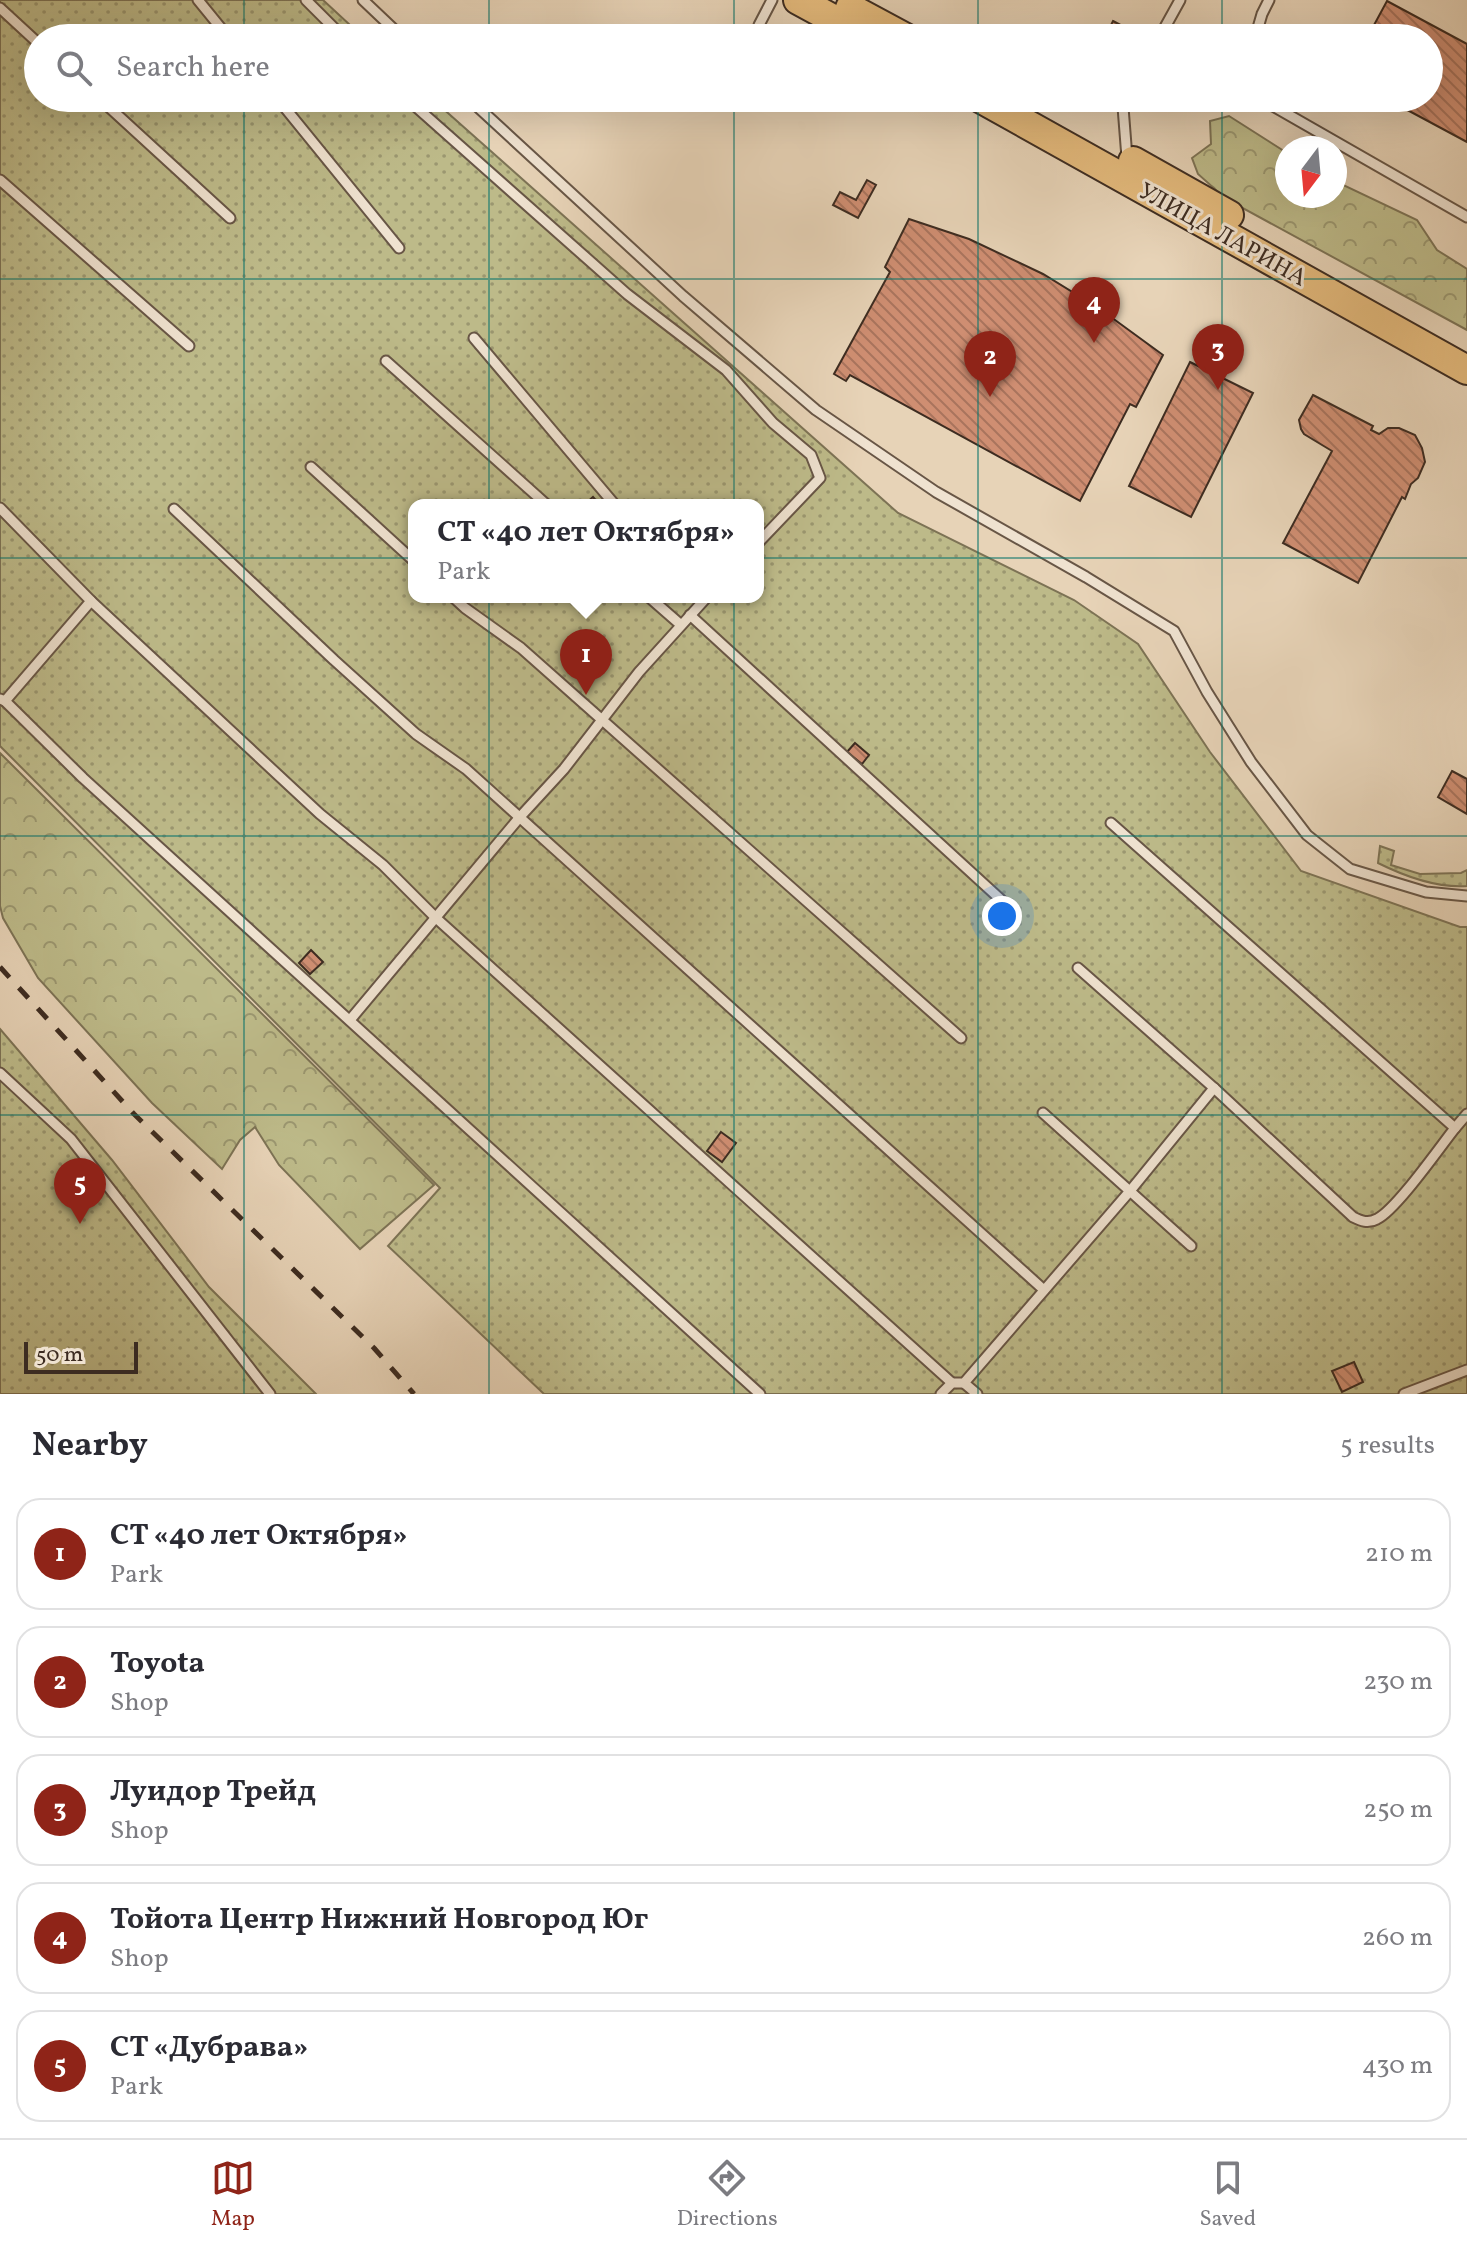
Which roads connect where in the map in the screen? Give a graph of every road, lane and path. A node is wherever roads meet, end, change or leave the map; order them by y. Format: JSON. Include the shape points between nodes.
{"nodes":[{"id":1,"x":198,"y":0,"type":"edge"},
{"id":2,"x":306,"y":0,"type":"edge"},
{"id":3,"x":363,"y":0,"type":"edge"},
{"id":4,"x":772,"y":0,"type":"edge"},
{"id":5,"x":798,"y":0,"type":"edge"},
{"id":6,"x":836,"y":0,"type":"edge"},
{"id":7,"x":1180,"y":0,"type":"edge"},
{"id":8,"x":1269,"y":0,"type":"edge"},
{"id":9,"x":0,"y":8,"type":"edge"},
{"id":10,"x":218,"y":24,"type":"edge"},
{"id":11,"x":330,"y":24,"type":"edge"},
{"id":12,"x":388,"y":24,"type":"edge"},
{"id":13,"x":760,"y":24,"type":"edge"},
{"id":14,"x":842,"y":24,"type":"edge"},
{"id":15,"x":880,"y":24,"type":"edge"},
{"id":16,"x":1167,"y":24,"type":"edge"},
{"id":17,"x":1259,"y":24,"type":"edge"},
{"id":18,"x":24,"y":30,"type":"edge"},
{"id":19,"x":114,"y":112,"type":"edge"},
{"id":20,"x":288,"y":112,"type":"edge"},
{"id":21,"x":422,"y":112,"type":"edge"},
{"id":22,"x":483,"y":112,"type":"edge"},
{"id":23,"x":1005,"y":112,"type":"edge"},
{"id":24,"x":1042,"y":112,"type":"edge"},
{"id":25,"x":1123,"y":112,"type":"edge"},
{"id":26,"x":1283,"y":112,"type":"edge"},
{"id":27,"x":1127,"y":158,"type":"junction"},
{"id":28,"x":0,"y":180,"type":"edge"},
{"id":29,"x":1467,"y":217,"type":"edge"},
{"id":30,"x":230,"y":218,"type":"dead end"},
{"id":31,"x":399,"y":248,"type":"dead end"},
{"id":32,"x":474,"y":338,"type":"dead end"},
{"id":33,"x":189,"y":346,"type":"dead end"},
{"id":34,"x":1467,"y":348,"type":"edge"},
{"id":35,"x":386,"y":361,"type":"dead end"},
{"id":36,"x":1467,"y":370,"type":"edge"},
{"id":37,"x":311,"y":467,"type":"dead end"},
{"id":38,"x":540,"y":499,"type":"edge"},
{"id":39,"x":610,"y":499,"type":"edge"},
{"id":40,"x":0,"y":508,"type":"edge"},
{"id":41,"x":174,"y":509,"type":"dead end"},
{"id":42,"x":764,"y":537,"type":"edge"},
{"id":43,"x":408,"y":556,"type":"edge"},
{"id":44,"x":91,"y":601,"type":"junction"},
{"id":45,"x":460,"y":603,"type":"edge"},
{"id":46,"x":656,"y":603,"type":"edge"},
{"id":47,"x":698,"y":603,"type":"edge"},
{"id":48,"x":690,"y":615,"type":"junction"},
{"id":49,"x":681,"y":625,"type":"junction"},
{"id":50,"x":2,"y":700,"type":"edge"},
{"id":51,"x":601,"y":719,"type":"junction"},
{"id":52,"x":519,"y":818,"type":"junction"},
{"id":53,"x":1111,"y":823,"type":"dead end"},
{"id":54,"x":1467,"y":896,"type":"edge"},
{"id":55,"x":1010,"y":908,"type":"dead end"},
{"id":56,"x":436,"y":918,"type":"junction"},
{"id":57,"x":1078,"y":968,"type":"dead end"},
{"id":58,"x":350,"y":1020,"type":"junction"},
{"id":59,"x":961,"y":1038,"type":"dead end"},
{"id":60,"x":0,"y":1073,"type":"edge"},
{"id":61,"x":1214,"y":1088,"type":"junction"},
{"id":62,"x":1043,"y":1113,"type":"dead end"},
{"id":63,"x":1467,"y":1114,"type":"edge"},
{"id":64,"x":1455,"y":1128,"type":"junction"},
{"id":65,"x":1130,"y":1191,"type":"junction"},
{"id":66,"x":1191,"y":1246,"type":"dead end"},
{"id":67,"x":1044,"y":1290,"type":"junction"},
{"id":68,"x":1467,"y":1370,"type":"edge"},
{"id":69,"x":952,"y":1383,"type":"junction"},
{"id":70,"x":964,"y":1383,"type":"junction"},
{"id":71,"x":270,"y":1394,"type":"edge"},
{"id":72,"x":760,"y":1394,"type":"edge"},
{"id":73,"x":941,"y":1394,"type":"edge"},
{"id":74,"x":977,"y":1394,"type":"edge"},
{"id":75,"x":1404,"y":1394,"type":"edge"}],
"edges":[{"from":1,"to":10,"type":"lane"},
{"from":2,"to":11,"type":"lane"},
{"from":3,"to":12,"type":"lane"},
{"from":4,"to":13,"type":"lane"},
{"from":5,"to":14,"type":"main road"},
{"from":6,"to":15,"type":"main road"},
{"from":7,"to":16,"type":"lane"},
{"from":8,"to":17,"type":"lane"},
{"from":9,"to":18,"type":"lane"},
{"from":19,"to":30,"type":"lane"},
{"from":20,"to":31,"type":"lane"},
{"from":21,"to":42,"type":"lane","via":[[627,294],[726,370],[773,423],[811,455],[820,478]]},
{"from":22,"to":54,"type":"lane","via":[[816,410],[936,492],[1174,631],[1251,762],[1307,835],[1350,869],[1426,892]]},
{"from":23,"to":36,"type":"main road","name":"УЛИЦА ЛАРИНА"},
{"from":24,"to":27,"type":"main road","name":"УЛИЦА ЛАРИНА"},
{"from":25,"to":27,"type":"lane"},
{"from":26,"to":29,"type":"lane"},
{"from":27,"to":34,"type":"main road","name":"УЛИЦА ЛАРИНА"},
{"from":28,"to":33,"type":"lane"},
{"from":32,"to":39,"type":"lane"},
{"from":35,"to":38,"type":"lane"},
{"from":37,"to":43,"type":"lane"},
{"from":40,"to":44,"type":"lane"},
{"from":41,"to":52,"type":"lane","via":[[416,734],[466,769]]},
{"from":44,"to":50,"type":"lane"},
{"from":44,"to":56,"type":"lane"},
{"from":45,"to":51,"type":"lane","via":[[521,648]]},
{"from":46,"to":49,"type":"lane"},
{"from":47,"to":48,"type":"lane"},
{"from":48,"to":49,"type":"lane"},
{"from":48,"to":55,"type":"lane"},
{"from":49,"to":51,"type":"lane"},
{"from":50,"to":58,"type":"lane"},
{"from":51,"to":52,"type":"lane"},
{"from":51,"to":59,"type":"lane"},
{"from":52,"to":56,"type":"lane"},
{"from":52,"to":67,"type":"lane"},
{"from":53,"to":64,"type":"lane"},
{"from":56,"to":58,"type":"lane"},
{"from":56,"to":69,"type":"lane"},
{"from":57,"to":61,"type":"lane"},
{"from":58,"to":72,"type":"lane"},
{"from":60,"to":71,"type":"lane","via":[[71,1139]]},
{"from":61,"to":64,"type":"lane","via":[[1364,1222],[1377,1220],[1395,1204]]},
{"from":61,"to":65,"type":"lane"},
{"from":62,"to":65,"type":"lane"},
{"from":63,"to":64,"type":"lane"},
{"from":65,"to":66,"type":"lane"},
{"from":65,"to":67,"type":"lane"},
{"from":67,"to":70,"type":"lane"},
{"from":68,"to":75,"type":"lane"},
{"from":69,"to":70,"type":"lane"},
{"from":69,"to":73,"type":"lane"},
{"from":70,"to":74,"type":"lane"}]}
